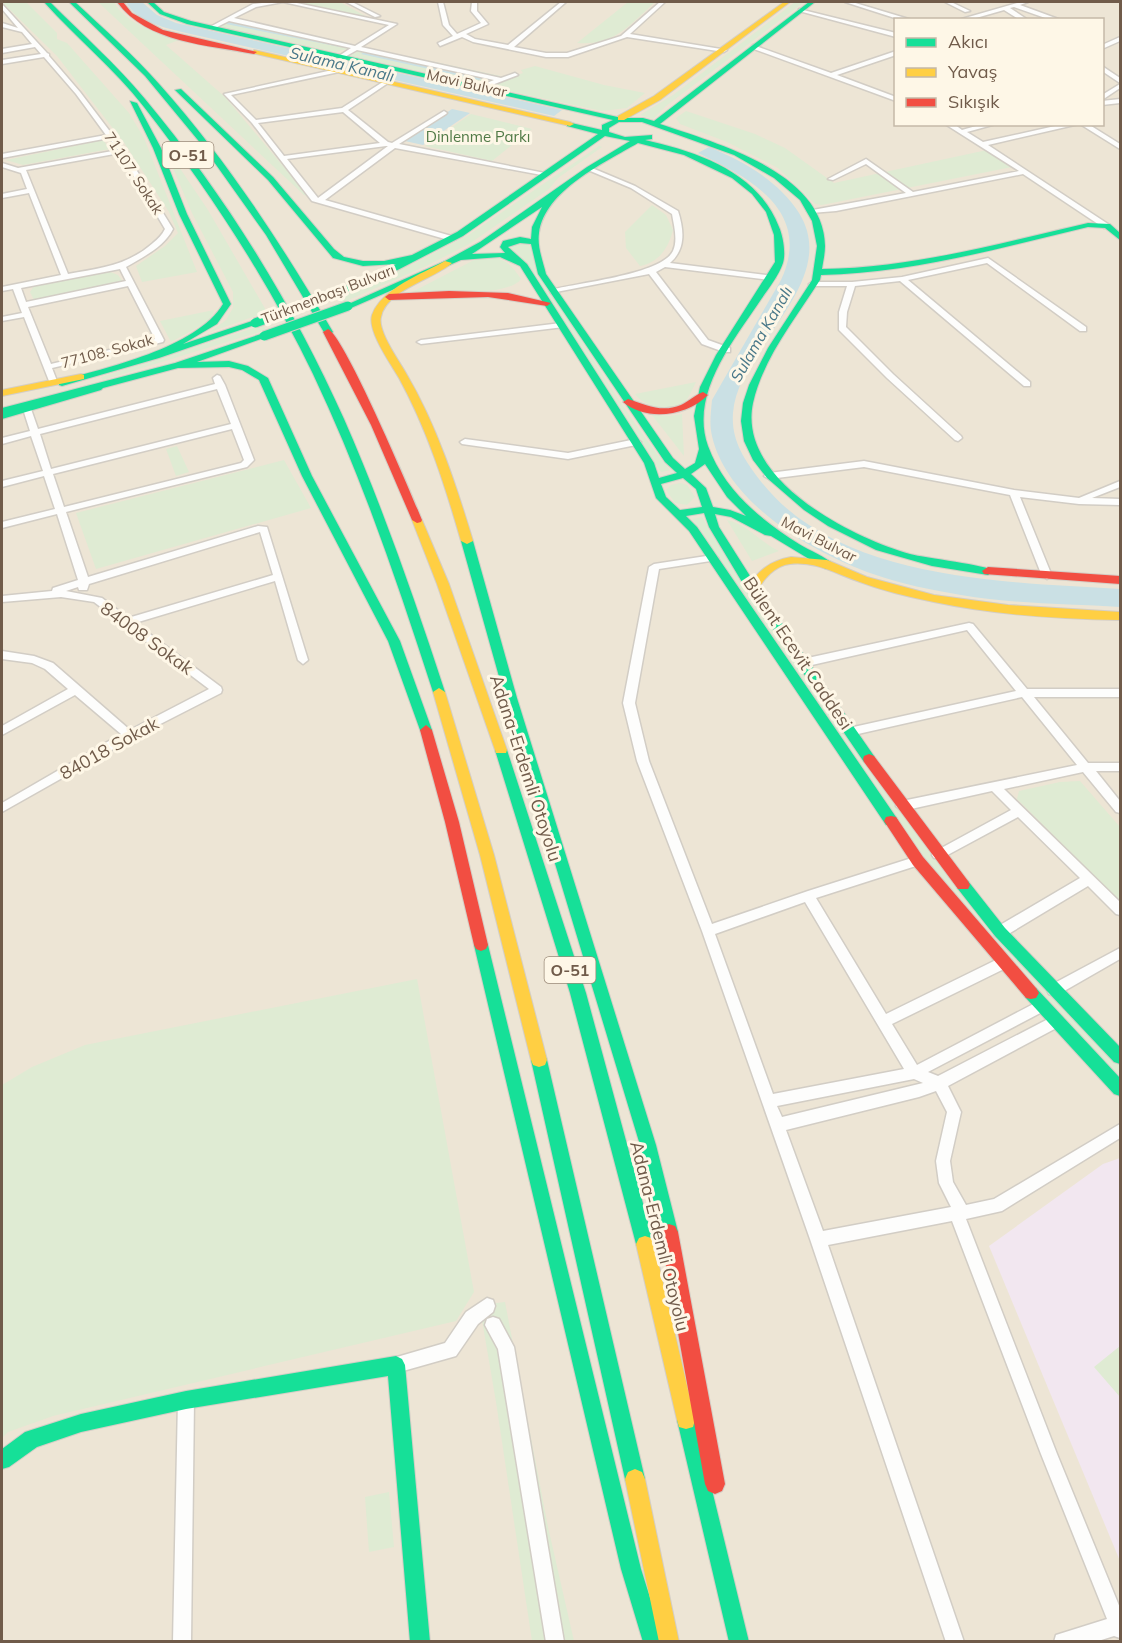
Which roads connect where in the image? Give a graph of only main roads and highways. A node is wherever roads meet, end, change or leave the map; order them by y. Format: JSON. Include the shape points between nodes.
{"nodes":[{"id":1,"x":47,"y":2,"type":"edge"},
{"id":2,"x":72,"y":2,"type":"edge"},
{"id":3,"x":120,"y":2,"type":"edge"},
{"id":4,"x":150,"y":2,"type":"edge"},
{"id":5,"x":786,"y":2,"type":"edge"},
{"id":6,"x":806,"y":6,"type":"edge"},
{"id":7,"x":101,"y":26,"type":"junction"},
{"id":8,"x":114,"y":67,"type":"junction"},
{"id":9,"x":566,"y":107,"type":"junction"},
{"id":10,"x":550,"y":119,"type":"junction"},
{"id":11,"x":619,"y":119,"type":"junction"},
{"id":12,"x":654,"y":125,"type":"junction"},
{"id":13,"x":606,"y":132,"type":"junction"},
{"id":14,"x":636,"y":140,"type":"junction"},
{"id":15,"x":714,"y":144,"type":"junction"},
{"id":16,"x":581,"y":150,"type":"junction"},
{"id":17,"x":690,"y":155,"type":"junction"},
{"id":18,"x":607,"y":158,"type":"junction"},
{"id":19,"x":551,"y":197,"type":"junction"},
{"id":20,"x":1120,"y":237,"type":"edge"},
{"id":21,"x":533,"y":242,"type":"junction"},
{"id":22,"x":426,"y":253,"type":"junction"},
{"id":23,"x":454,"y":260,"type":"junction"},
{"id":24,"x":518,"y":260,"type":"junction"},
{"id":25,"x":816,"y":278,"type":"junction"},
{"id":26,"x":389,"y":297,"type":"junction"},
{"id":27,"x":550,"y":297,"type":"junction"},
{"id":28,"x":156,"y":356,"type":"junction"},
{"id":29,"x":178,"y":365,"type":"junction"},
{"id":30,"x":85,"y":376,"type":"junction"},
{"id":31,"x":110,"y":384,"type":"junction"},
{"id":32,"x":2,"y":393,"type":"edge"},
{"id":33,"x":703,"y":395,"type":"junction"},
{"id":34,"x":2,"y":398,"type":"edge"},
{"id":35,"x":626,"y":400,"type":"junction"},
{"id":36,"x":2,"y":411,"type":"edge"},
{"id":37,"x":2,"y":416,"type":"edge"},
{"id":38,"x":704,"y":450,"type":"junction"},
{"id":39,"x":684,"y":474,"type":"junction"},
{"id":40,"x":655,"y":482,"type":"junction"},
{"id":41,"x":707,"y":507,"type":"junction"},
{"id":42,"x":678,"y":514,"type":"junction"},
{"id":43,"x":769,"y":533,"type":"junction"},
{"id":44,"x":823,"y":563,"type":"junction"},
{"id":45,"x":1120,"y":580,"type":"edge"},
{"id":46,"x":752,"y":589,"type":"junction"},
{"id":47,"x":1120,"y":616,"type":"edge"},
{"id":48,"x":1120,"y":1057,"type":"edge"},
{"id":49,"x":1120,"y":1089,"type":"edge"},
{"id":50,"x":2,"y":1460,"type":"edge"},
{"id":51,"x":420,"y":1641,"type":"edge"},
{"id":52,"x":654,"y":1641,"type":"edge"},
{"id":53,"x":669,"y":1641,"type":"edge"},
{"id":54,"x":739,"y":1641,"type":"edge"},
{"id":55,"x":744,"y":1641,"type":"edge"}],
"edges":[{"from":1,"to":8,"type":"main road","number":"O-51"},
{"from":2,"to":7,"type":"main road","name":"Adana-Erdemli Otoyolu","number":"O-51"},
{"from":3,"to":10,"type":"main road","name":"Mavi Bulvar","via":[[130,16],[159,30]]},
{"from":4,"to":9,"type":"main road","name":"Mavi Bulvar","via":[[169,16],[212,28]]},
{"from":5,"to":11,"type":"main road","via":[[657,98]]},
{"from":6,"to":12,"type":"main road"},
{"from":7,"to":22,"type":"main road","via":[[171,82],[246,151],[338,258],[369,266]]},
{"from":7,"to":54,"type":"main road","name":"Adana-Erdemli Otoyolu","number":"O-51","via":[[170,98],[216,154],[273,235],[334,338],[430,547],[478,676],[554,912],[629,1181]]},
{"from":8,"to":28,"type":"main road","via":[[157,148],[183,214],[227,304],[220,318],[205,331]]},
{"from":8,"to":53,"type":"main road","number":"O-51","via":[[192,161],[276,293],[357,462],[399,573],[450,728],[514,958],[568,1173]]},
{"from":9,"to":10,"type":"main road","via":[[596,119],[585,123]]},
{"from":9,"to":11,"type":"main road","name":"Mavi Bulvar"},
{"from":10,"to":13,"type":"main road","name":"Mavi Bulvar"},
{"from":11,"to":12,"type":"main road","name":"Mavi Bulvar"},
{"from":11,"to":13,"type":"main road","name":"Türkmenbaşı Bulvarı","via":[[607,124]]},
{"from":12,"to":14,"type":"main road","name":"Türkmenbaşı Bulvarı","via":[[655,133]]},
{"from":12,"to":15,"type":"main road","name":"Mavi Bulvar"},
{"from":13,"to":14,"type":"main road","name":"Mavi Bulvar","via":[[619,139]]},
{"from":13,"to":16,"type":"main road","name":"Türkmenbaşı Bulvarı"},
{"from":14,"to":17,"type":"main road","name":"Mavi Bulvar"},
{"from":14,"to":18,"type":"main road","name":"Türkmenbaşı Bulvarı"},
{"from":15,"to":17,"type":"main road","via":[[681,137],[667,140]]},
{"from":15,"to":25,"type":"main road","name":"Mavi Bulvar","via":[[774,174],[811,211],[822,248]]},
{"from":16,"to":18,"type":"main road","via":[[604,145],[612,150]]},
{"from":16,"to":22,"type":"main road","name":"Türkmenbaşı Bulvarı"},
{"from":17,"to":33,"type":"main road","name":"Mavi Bulvar","via":[[734,177],[768,207],[782,243],[771,278]]},
{"from":18,"to":19,"type":"main road","name":"Türkmenbaşı Bulvarı"},
{"from":19,"to":21,"type":"main road","via":[[537,223]]},
{"from":19,"to":23,"type":"main road","name":"Türkmenbaşı Bulvarı"},
{"from":20,"to":25,"type":"main road","via":[[1107,226],[1088,225],[898,267]]},
{"from":21,"to":24,"type":"main road","name":"Bülent Ecevit Caddesi","via":[[506,243],[507,252]]},
{"from":21,"to":27,"type":"main road","name":"Bülent Ecevit Caddesi"},
{"from":22,"to":28,"type":"main road","name":"Türkmenbaşı Bulvarı","bridge":true,"via":[[337,293]]},
{"from":23,"to":24,"type":"main road","via":[[486,253]]},
{"from":23,"to":26,"type":"main road"},
{"from":23,"to":29,"type":"main road","name":"Türkmenbaşı Bulvarı","bridge":true,"via":[[348,306]]},
{"from":24,"to":27,"type":"main road","name":"Bülent Ecevit Caddesi"},
{"from":25,"to":45,"type":"main road","name":"Mavi Bulvar","via":[[761,373],[746,421],[754,453],[769,476],[792,499],[853,538],[944,566],[1000,574]]},
{"from":26,"to":27,"type":"main road","via":[[497,293]]},
{"from":26,"to":55,"type":"main road","via":[[375,320],[414,397],[460,516],[511,698],[648,1145],[670,1238]]},
{"from":27,"to":35,"type":"main road","name":"Bülent Ecevit Caddesi"},
{"from":27,"to":40,"type":"main road","name":"Bülent Ecevit Caddesi","via":[[561,325],[649,463]]},
{"from":28,"to":30,"type":"main road","name":"Türkmenbaşı Bulvarı"},
{"from":29,"to":31,"type":"main road","name":"Türkmenbaşı Bulvarı"},
{"from":29,"to":52,"type":"main road","via":[[229,364],[263,378],[307,476],[394,641],[421,714],[452,822],[631,1569]]},
{"from":30,"to":32,"type":"main road"},
{"from":30,"to":34,"type":"main road","name":"Türkmenbaşı Bulvarı"},
{"from":31,"to":36,"type":"main road","name":"Türkmenbaşı Bulvarı"},
{"from":31,"to":37,"type":"main road"},
{"from":33,"to":35,"type":"main road","via":[[680,411],[669,413],[653,413]]},
{"from":33,"to":38,"type":"main road","name":"Mavi Bulvar","via":[[698,414]]},
{"from":35,"to":39,"type":"main road","name":"Bülent Ecevit Caddesi","via":[[656,444]]},
{"from":38,"to":39,"type":"main road","via":[[700,465]]},
{"from":38,"to":43,"type":"main road","name":"Mavi Bulvar","via":[[730,494]]},
{"from":39,"to":40,"type":"main road"},
{"from":39,"to":41,"type":"main road","name":"Bülent Ecevit Caddesi","via":[[701,488]]},
{"from":40,"to":42,"type":"main road","name":"Bülent Ecevit Caddesi","via":[[661,498]]},
{"from":41,"to":42,"type":"main road"},
{"from":41,"to":43,"type":"main road","via":[[729,510]]},
{"from":41,"to":46,"type":"main road","name":"Bülent Ecevit Caddesi","via":[[714,527]]},
{"from":42,"to":49,"type":"main road","name":"Bülent Ecevit Caddesi","via":[[693,529],[918,861],[1003,963]]},
{"from":43,"to":44,"type":"main road","name":"Mavi Bulvar"},
{"from":44,"to":46,"type":"main road","via":[[779,561],[767,566]]},
{"from":44,"to":47,"type":"main road","name":"Mavi Bulvar","via":[[930,599]]},
{"from":46,"to":48,"type":"main road","name":"Bülent Ecevit Caddesi","via":[[938,855],[1000,932]]},
{"from":50,"to":51,"type":"main road","via":[[32,1438],[81,1423],[186,1400],[396,1365]]}]}
